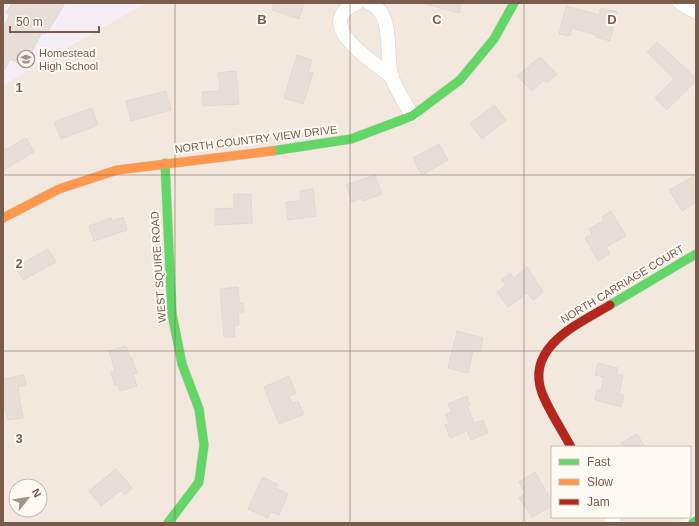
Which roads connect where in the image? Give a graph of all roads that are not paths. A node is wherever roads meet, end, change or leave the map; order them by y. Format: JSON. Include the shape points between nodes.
{"nodes":[{"id":1,"x":357,"y":3,"type":"edge"},
{"id":2,"x":370,"y":3,"type":"edge"},
{"id":3,"x":514,"y":3,"type":"edge"},
{"id":4,"x":680,"y":3,"type":"edge"},
{"id":5,"x":696,"y":12,"type":"edge"},
{"id":6,"x":392,"y":77,"type":"junction"},
{"id":7,"x":412,"y":116,"type":"junction"},
{"id":8,"x":165,"y":163,"type":"junction"},
{"id":9,"x":3,"y":218,"type":"edge"},
{"id":10,"x":696,"y":254,"type":"edge"},
{"id":11,"x":570,"y":446,"type":"edge"},
{"id":12,"x":696,"y":521,"type":"edge"},
{"id":13,"x":168,"y":523,"type":"edge"},
{"id":14,"x":693,"y":523,"type":"edge"}],
"edges":[{"from":1,"to":6,"type":"street","via":[[343,12],[340,29],[353,45]]},
{"from":2,"to":6,"type":"street","via":[[378,8],[385,21]]},
{"from":3,"to":7,"type":"street","name":"NORTH COUNTRY VIEW DRIVE","via":[[494,39],[460,80]]},
{"from":4,"to":5,"type":"street"},
{"from":6,"to":7,"type":"street"},
{"from":7,"to":8,"type":"street","name":"NORTH COUNTRY VIEW DRIVE","via":[[351,139]]},
{"from":8,"to":9,"type":"street","name":"NORTH COUNTRY VIEW DRIVE","via":[[117,170],[59,189]]},
{"from":8,"to":13,"type":"street","name":"WEST SQUIRE ROAD","via":[[172,314],[182,364],[199,409],[204,445],[199,482]]},
{"from":10,"to":11,"type":"street","name":"NORTH CARRIAGE COURT","via":[[566,331],[545,351],[538,376],[542,393]]},
{"from":12,"to":14,"type":"street"}]}
